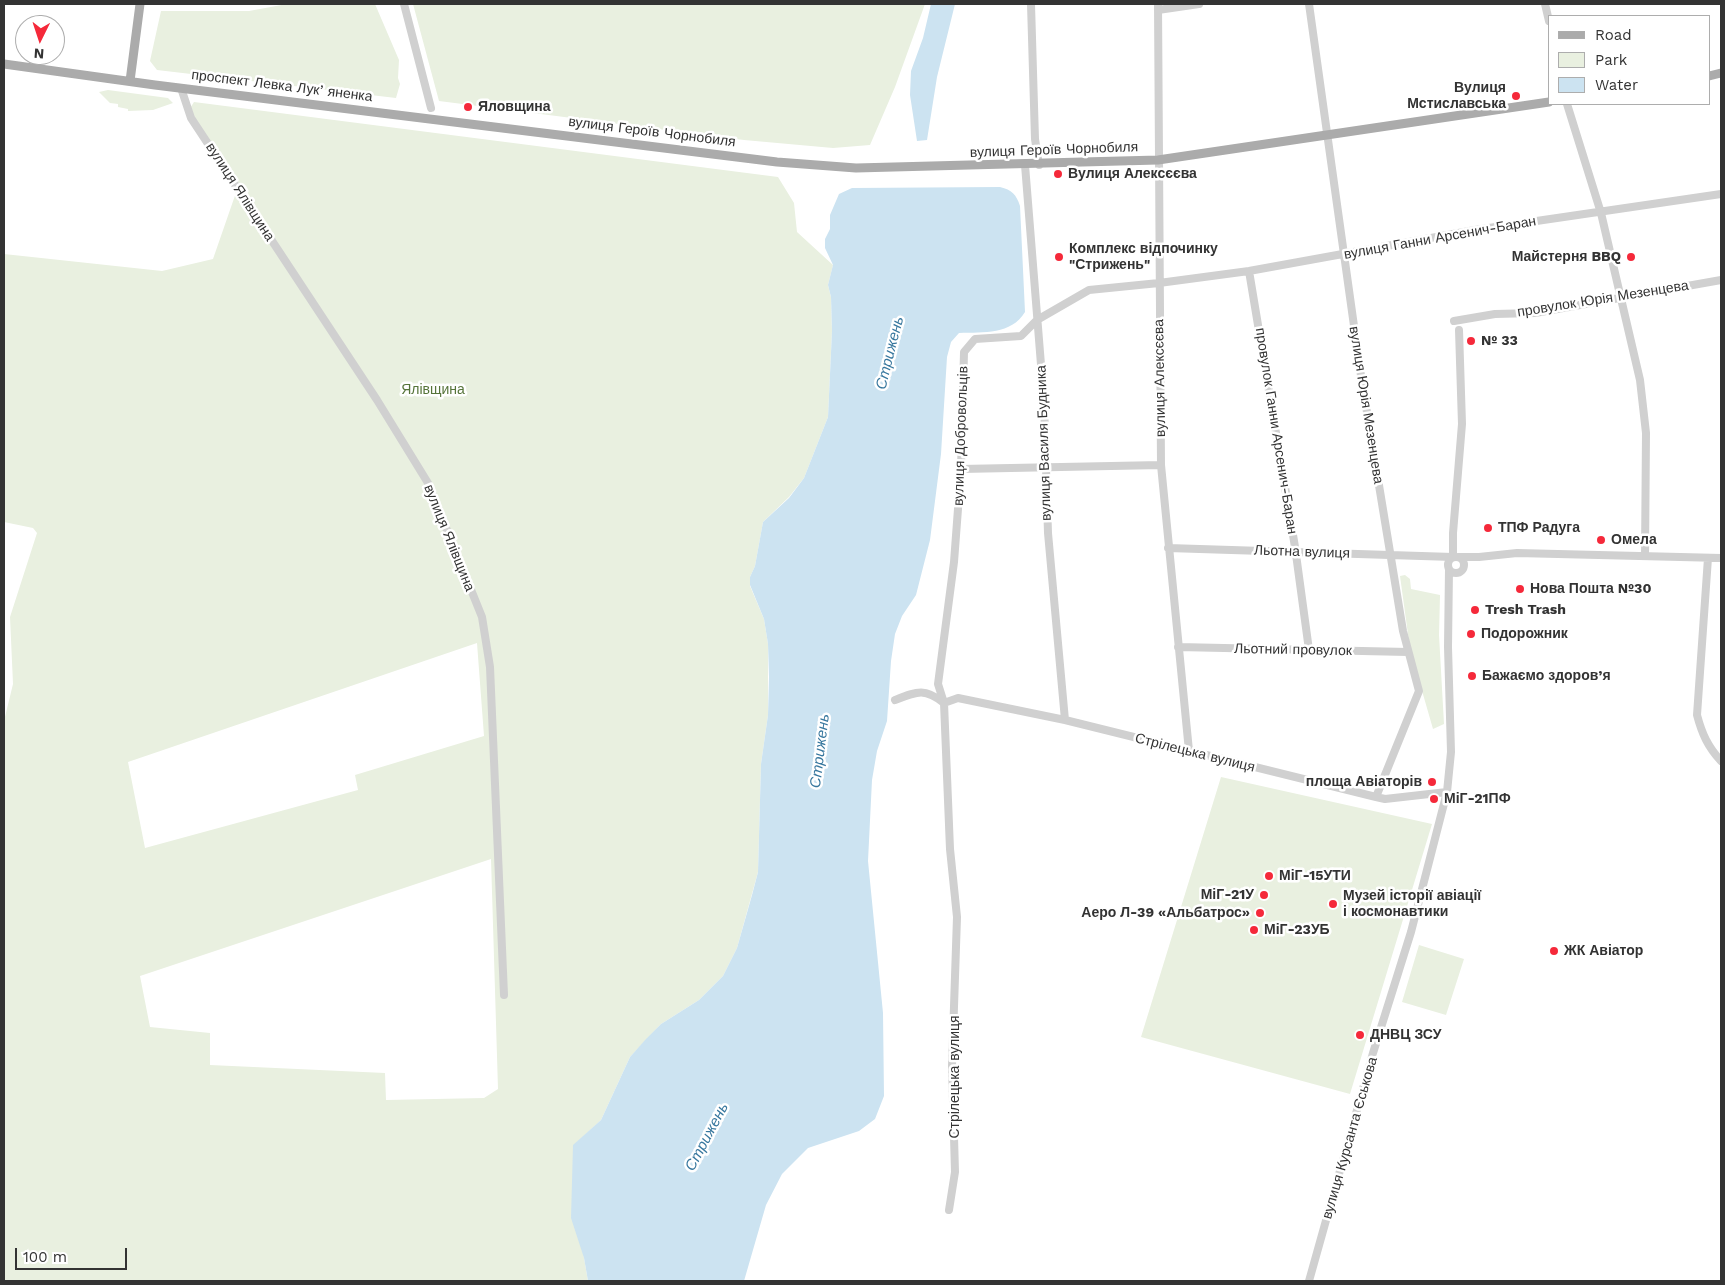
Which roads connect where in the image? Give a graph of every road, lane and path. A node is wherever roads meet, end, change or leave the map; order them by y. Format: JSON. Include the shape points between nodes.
{"nodes":[{"id":1,"x":140,"y":4,"type":"edge"},
{"id":2,"x":404,"y":4,"type":"edge"},
{"id":3,"x":1031,"y":4,"type":"edge"},
{"id":4,"x":1199,"y":4,"type":"edge"},
{"id":5,"x":1309,"y":4,"type":"edge"},
{"id":6,"x":1545,"y":4,"type":"edge"},
{"id":7,"x":1158,"y":7,"type":"edge"},
{"id":8,"x":1548,"y":17,"type":"edge"},
{"id":9,"x":4,"y":64,"type":"edge"},
{"id":10,"x":130,"y":82,"type":"junction"},
{"id":11,"x":181,"y":88,"type":"junction"},
{"id":12,"x":1548,"y":102,"type":"edge"},
{"id":13,"x":1567,"y":105,"type":"edge"},
{"id":14,"x":431,"y":108,"type":"dead end"},
{"id":15,"x":557,"y":134,"type":"joint"},
{"id":16,"x":1326,"y":135,"type":"junction"},
{"id":17,"x":1158,"y":160,"type":"junction"},
{"id":18,"x":1025,"y":165,"type":"junction"},
{"id":19,"x":1039,"y":165,"type":"junction"},
{"id":20,"x":1721,"y":194,"type":"edge"},
{"id":21,"x":1601,"y":212,"type":"junction"},
{"id":22,"x":1343,"y":255,"type":"junction"},
{"id":23,"x":1249,"y":271,"type":"junction"},
{"id":24,"x":1721,"y":280,"type":"edge"},
{"id":25,"x":1159,"y":283,"type":"junction"},
{"id":26,"x":1622,"y":297,"type":"junction"},
{"id":27,"x":1037,"y":320,"type":"junction"},
{"id":28,"x":1454,"y":321,"type":"dead end"},
{"id":29,"x":1459,"y":330,"type":"dead end"},
{"id":30,"x":1161,"y":465,"type":"junction"},
{"id":31,"x":1046,"y":468,"type":"junction"},
{"id":32,"x":961,"y":469,"type":"junction"},
{"id":33,"x":1168,"y":548,"type":"junction"},
{"id":34,"x":1296,"y":552,"type":"junction"},
{"id":35,"x":1392,"y":554,"type":"junction"},
{"id":36,"x":1645,"y":556,"type":"junction"},
{"id":37,"x":1436,"y":557,"type":"junction"},
{"id":38,"x":1456,"y":557,"type":"junction"},
{"id":39,"x":1479,"y":558,"type":"junction"},
{"id":40,"x":1708,"y":558,"type":"junction"},
{"id":41,"x":1721,"y":558,"type":"edge"},
{"id":42,"x":1449,"y":568,"type":"junction"},
{"id":43,"x":1461,"y":570,"type":"junction"},
{"id":44,"x":1451,"y":584,"type":"junction"},
{"id":45,"x":1178,"y":647,"type":"junction"},
{"id":46,"x":1309,"y":650,"type":"junction"},
{"id":47,"x":1408,"y":652,"type":"junction"},
{"id":48,"x":895,"y":700,"type":"dead end"},
{"id":49,"x":944,"y":703,"type":"junction"},
{"id":50,"x":1065,"y":720,"type":"junction"},
{"id":51,"x":1189,"y":751,"type":"junction"},
{"id":52,"x":1721,"y":761,"type":"edge"},
{"id":53,"x":1447,"y":792,"type":"junction"},
{"id":54,"x":1376,"y":797,"type":"junction"},
{"id":55,"x":504,"y":995,"type":"dead end"},
{"id":56,"x":949,"y":1210,"type":"dead end"},
{"id":57,"x":1309,"y":1281,"type":"edge"}],
"edges":[{"from":1,"to":10,"type":"main road"},
{"from":2,"to":14,"type":"street"},
{"from":3,"to":19,"type":"street","via":[[1035,139]]},
{"from":4,"to":7,"type":"street"},
{"from":5,"to":16,"type":"street","name":"вулиця Юрія Мезенцева"},
{"from":6,"to":8,"type":"street"},
{"from":7,"to":17,"type":"street","name":"вулиця Алексєєва"},
{"from":9,"to":10,"type":"main road","name":"проспект Левка Лукʼяненка"},
{"from":10,"to":11,"type":"main road","name":"проспект Левка Лукʼяненка"},
{"from":11,"to":15,"type":"main road","name":"проспект Левка Лукʼяненка"},
{"from":11,"to":55,"type":"street","name":"вулиця Ялівщина","via":[[191,118],[428,483],[482,617],[490,667]]},
{"from":12,"to":16,"type":"main road","name":"вулиця Героїв Чорнобиля"},
{"from":13,"to":21,"type":"street"},
{"from":15,"to":18,"type":"main road","name":"вулиця Героїв Чорнобиля","via":[[809,166]]},
{"from":16,"to":17,"type":"main road","name":"вулиця Героїв Чорнобиля"},
{"from":16,"to":22,"type":"street","name":"вулиця Юрія Мезенцева"},
{"from":17,"to":19,"type":"main road","name":"вулиця Героїв Чорнобиля"},
{"from":17,"to":25,"type":"street","name":"вулиця Алексєєва"},
{"from":18,"to":19,"type":"main road","name":"вулиця Героїв Чорнобиля"},
{"from":18,"to":27,"type":"street","name":"вулиця Василя Будника"},
{"from":20,"to":21,"type":"street","name":"вулиця Ганни Арсенич-Баран"},
{"from":21,"to":22,"type":"street","name":"вулиця Ганни Арсенич-Баран","via":[[1475,230]]},
{"from":21,"to":26,"type":"street"},
{"from":22,"to":23,"type":"street","name":"вулиця Ганни Арсенич-Баран"},
{"from":22,"to":35,"type":"street","name":"вулиця Юрія Мезенцева"},
{"from":23,"to":25,"type":"street","name":"вулиця Ганни Арсенич-Баран"},
{"from":23,"to":34,"type":"street","name":"провулок Ганни Арсенич-Баран"},
{"from":24,"to":26,"type":"street","name":"провулок Юрія Мезенцева"},
{"from":25,"to":27,"type":"street","name":"вулиця Добровольців","via":[[1089,290]]},
{"from":25,"to":30,"type":"street","name":"вулиця Алексєєва"},
{"from":26,"to":28,"type":"street","name":"провулок Юрія Мезенцева","via":[[1535,313],[1495,314]]},
{"from":26,"to":36,"type":"street","via":[[1640,380],[1646,433]]},
{"from":27,"to":31,"type":"street","name":"вулиця Василя Будника"},
{"from":27,"to":32,"type":"street","name":"вулиця Добровольців","via":[[1021,336],[976,339],[964,352]]},
{"from":29,"to":38,"type":"street","via":[[1462,424],[1453,533]]},
{"from":30,"to":31,"type":"street"},
{"from":30,"to":33,"type":"street","name":"вулиця Алексєєва"},
{"from":31,"to":32,"type":"street"},
{"from":31,"to":50,"type":"street","name":"вулиця Василя Будника","via":[[1048,533]]},
{"from":32,"to":49,"type":"street","name":"вулиця Добровольців","via":[[954,562],[938,684]]},
{"from":33,"to":34,"type":"street","name":"Льотна вулиця"},
{"from":33,"to":45,"type":"street","name":"вулиця Алексєєва"},
{"from":34,"to":35,"type":"street","name":"Льотна вулиця"},
{"from":34,"to":46,"type":"street","name":"провулок Ганни Арсенич-Баран"},
{"from":35,"to":37,"type":"street","name":"Льотна вулиця"},
{"from":35,"to":47,"type":"street","name":"вулиця Юрія Мезенцева"},
{"from":36,"to":39,"type":"street","name":"Льотна вулиця","via":[[1517,553]]},
{"from":36,"to":40,"type":"street","name":"Льотна вулиця"},
{"from":37,"to":38,"type":"street","name":"Льотна вулиця"},
{"from":37,"to":42,"type":"street"},
{"from":38,"to":39,"type":"street","name":"Льотна вулиця"},
{"from":38,"to":42,"type":"street","via":[[1450,559]]},
{"from":38,"to":43,"type":"street","via":[[1464,562]]},
{"from":39,"to":43,"type":"street","name":"Льотна вулиця"},
{"from":40,"to":41,"type":"street","name":"Льотна вулиця"},
{"from":40,"to":52,"type":"street","via":[[1697,715],[1702,735]]},
{"from":42,"to":43,"type":"street","via":[[1454,573]]},
{"from":42,"to":44,"type":"street"},
{"from":43,"to":44,"type":"street","name":"Льотна вулиця"},
{"from":44,"to":53,"type":"street","via":[[1448,604],[1451,752]]},
{"from":45,"to":46,"type":"street","name":"Льотний провулок"},
{"from":45,"to":51,"type":"street","name":"вулиця Алексєєва"},
{"from":46,"to":47,"type":"street","name":"Льотний провулок"},
{"from":47,"to":54,"type":"street","name":"вулиця Юрія Мезенцева","via":[[1419,691]]},
{"from":48,"to":49,"type":"street","via":[[915,692],[931,693]]},
{"from":49,"to":50,"type":"street","name":"Стрілецька вулиця","via":[[958,698]]},
{"from":49,"to":56,"type":"street","name":"Стрілецька вулиця","via":[[950,848],[957,917],[952,1066],[956,1172]]},
{"from":50,"to":51,"type":"street","name":"Стрілецька вулиця"},
{"from":51,"to":54,"type":"street","name":"Стрілецька вулиця"},
{"from":53,"to":54,"type":"street","name":"Стрілецька вулиця"},
{"from":53,"to":57,"type":"street","name":"вулиця Курсанта Єськова","via":[[1411,932]]}]}
